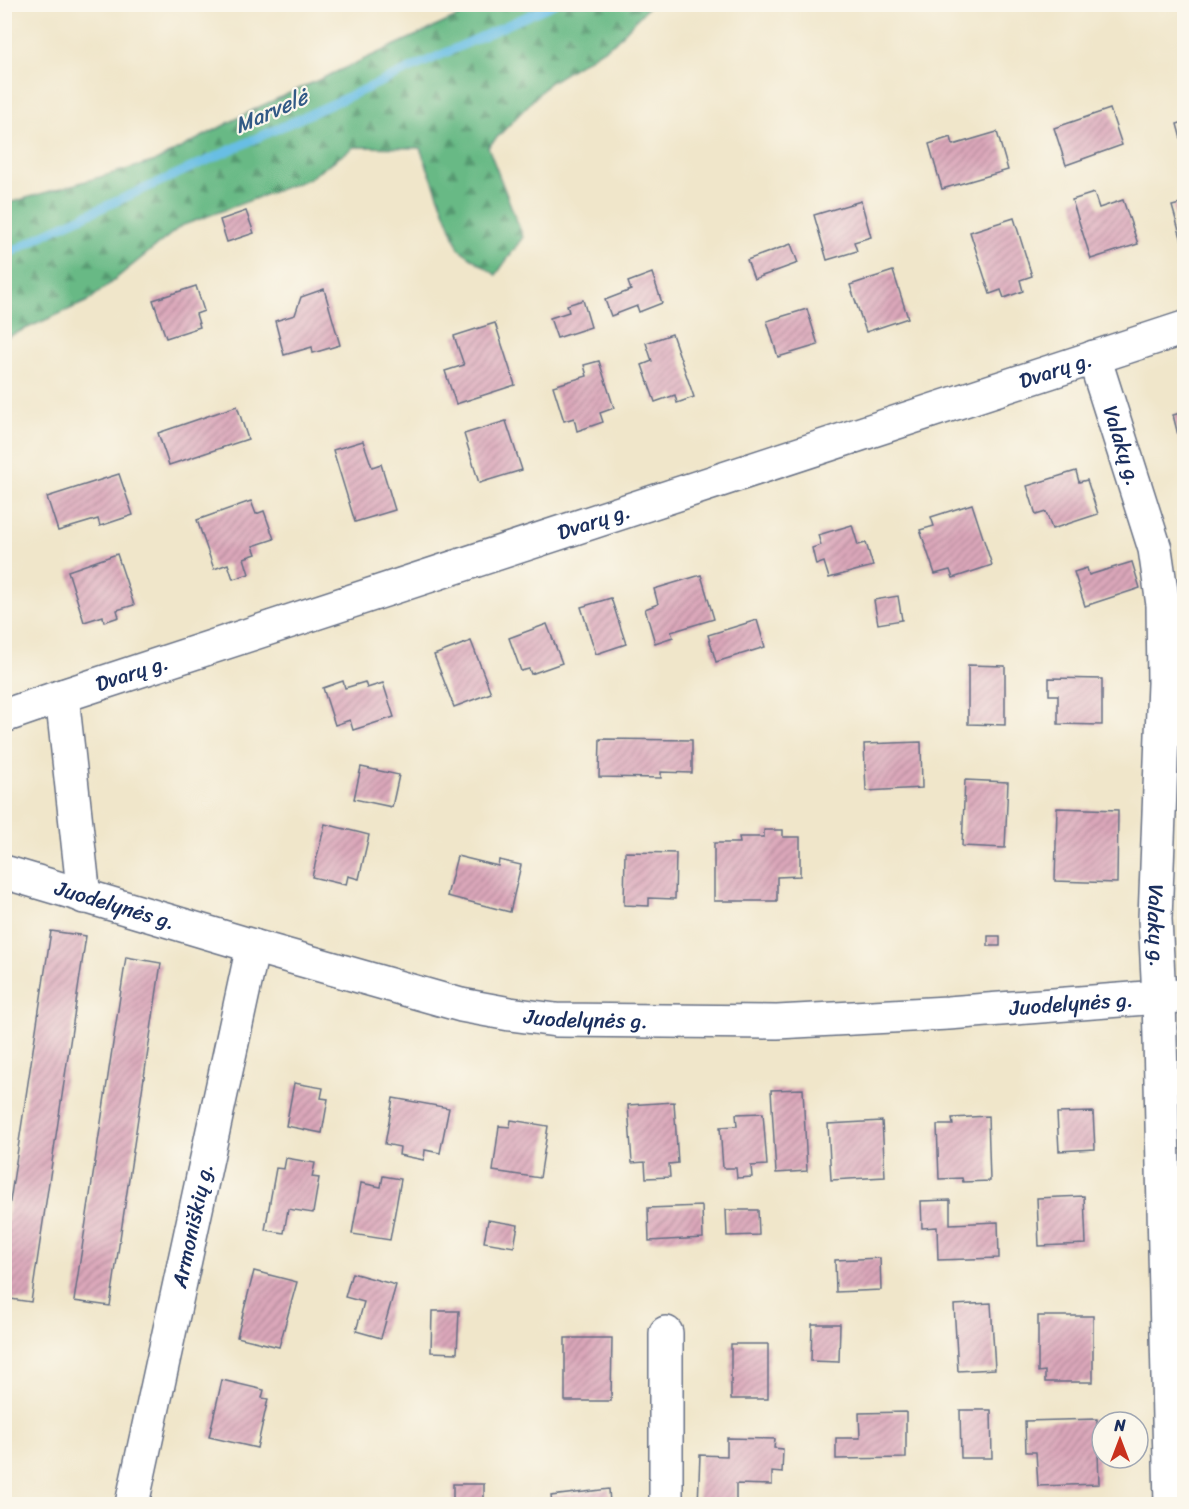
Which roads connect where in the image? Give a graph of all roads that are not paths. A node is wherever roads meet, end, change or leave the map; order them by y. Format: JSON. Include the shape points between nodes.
{"nodes":[{"id":1,"x":1185,"y":328,"type":"edge"},
{"id":2,"x":1094,"y":357,"type":"junction"},
{"id":3,"x":62,"y":696,"type":"junction"},
{"id":4,"x":4,"y":716,"type":"edge"},
{"id":5,"x":4,"y":872,"type":"edge"},
{"id":6,"x":84,"y":897,"type":"junction"},
{"id":7,"x":253,"y":946,"type":"junction"},
{"id":8,"x":1172,"y":996,"type":"edge"},
{"id":9,"x":666,"y":1333,"type":"dead end"},
{"id":10,"x":1175,"y":1498,"type":"edge"},
{"id":11,"x":132,"y":1504,"type":"edge"},
{"id":12,"x":666,"y":1504,"type":"edge"}],
"edges":[{"from":1,"to":2,"type":"street","name":"Dvarų g."},
{"from":2,"to":3,"type":"street","name":"Dvarų g."},
{"from":2,"to":8,"type":"street","name":"Valakų g.","via":[[1155,549],[1163,605],[1155,919]]},
{"from":3,"to":4,"type":"street","name":"Dvarų g."},
{"from":3,"to":6,"type":"street"},
{"from":5,"to":6,"type":"street","name":"Juodelynės g."},
{"from":6,"to":7,"type":"street","name":"Juodelynės g."},
{"from":7,"to":8,"type":"street","name":"Juodelynės g.","via":[[461,1005],[556,1020],[777,1022]]},
{"from":7,"to":11,"type":"street","name":"Armoniškių g."},
{"from":8,"to":10,"type":"street","name":"Valakų g."},
{"from":9,"to":12,"type":"street"}]}
